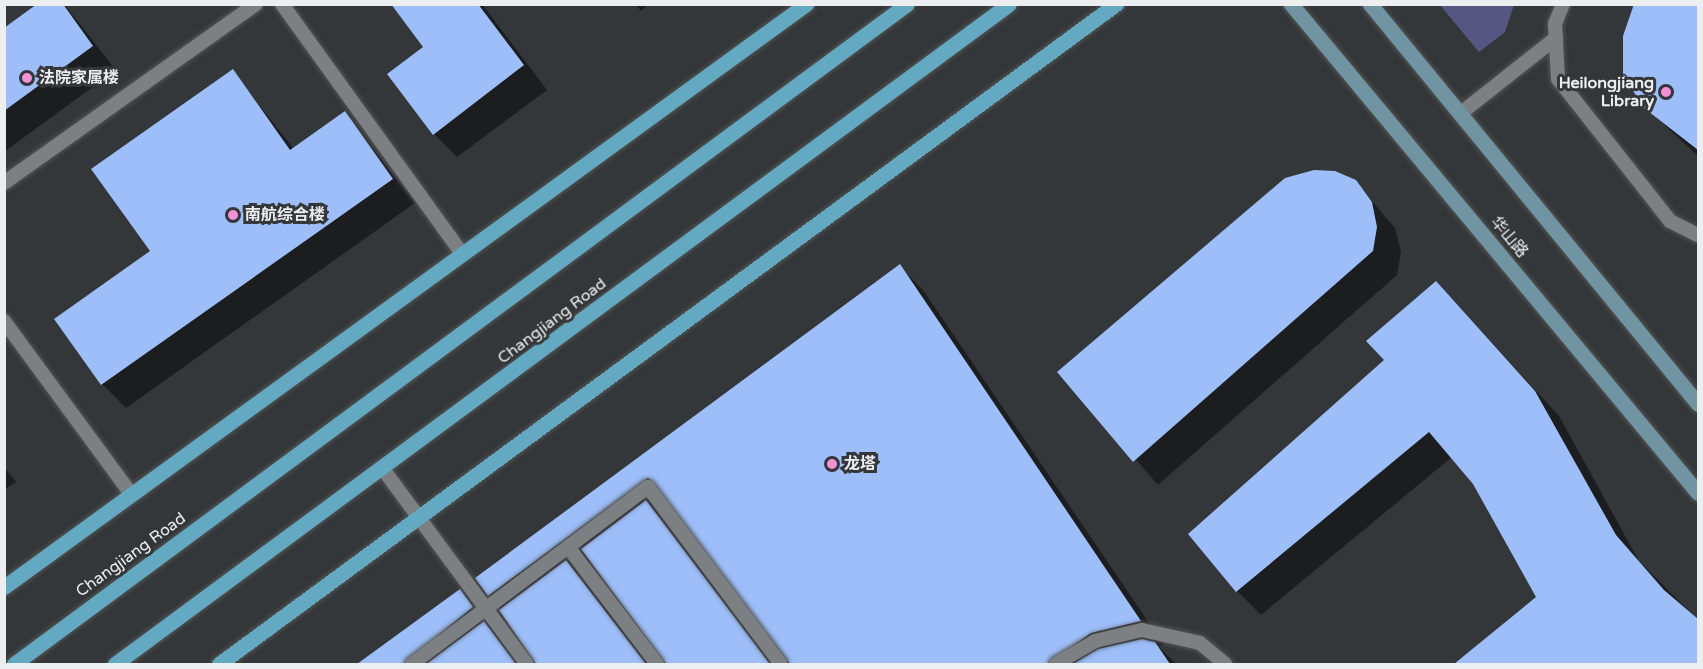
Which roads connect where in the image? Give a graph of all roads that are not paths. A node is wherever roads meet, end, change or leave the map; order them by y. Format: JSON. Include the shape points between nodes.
{"nodes":[{"id":1,"x":256,"y":4,"type":"edge"},
{"id":2,"x":282,"y":4,"type":"edge"},
{"id":3,"x":806,"y":4,"type":"edge"},
{"id":4,"x":907,"y":4,"type":"edge"},
{"id":5,"x":1010,"y":4,"type":"edge"},
{"id":6,"x":1116,"y":4,"type":"edge"},
{"id":7,"x":1291,"y":4,"type":"edge"},
{"id":8,"x":1370,"y":4,"type":"edge"},
{"id":9,"x":1563,"y":4,"type":"edge"},
{"id":10,"x":1556,"y":38,"type":"junction"},
{"id":11,"x":1461,"y":113,"type":"junction"},
{"id":12,"x":4,"y":183,"type":"edge"},
{"id":13,"x":1698,"y":236,"type":"edge"},
{"id":14,"x":461,"y":252,"type":"junction"},
{"id":15,"x":4,"y":321,"type":"edge"},
{"id":16,"x":1698,"y":404,"type":"edge"},
{"id":17,"x":383,"y":469,"type":"junction"},
{"id":18,"x":1698,"y":493,"type":"edge"},
{"id":19,"x":131,"y":494,"type":"junction"},
{"id":20,"x":419,"y":518,"type":"junction"},
{"id":21,"x":568,"y":548,"type":"junction"},
{"id":22,"x":4,"y":587,"type":"edge"},
{"id":23,"x":487,"y":610,"type":"junction"},
{"id":24,"x":14,"y":664,"type":"edge"},
{"id":25,"x":115,"y":664,"type":"edge"},
{"id":26,"x":219,"y":664,"type":"edge"},
{"id":27,"x":412,"y":664,"type":"edge"},
{"id":28,"x":527,"y":664,"type":"edge"},
{"id":29,"x":657,"y":664,"type":"edge"},
{"id":30,"x":781,"y":664,"type":"edge"},
{"id":31,"x":1056,"y":664,"type":"edge"},
{"id":32,"x":1224,"y":664,"type":"edge"}],
"edges":[{"from":1,"to":12,"type":"lane"},
{"from":2,"to":14,"type":"lane"},
{"from":3,"to":14,"type":"main road"},
{"from":4,"to":24,"type":"main road","name":"Changjiang Road"},
{"from":5,"to":17,"type":"main road","name":"Changjiang Road"},
{"from":6,"to":20,"type":"main road"},
{"from":7,"to":18,"type":"main road","name":"华山路"},
{"from":8,"to":11,"type":"main road"},
{"from":9,"to":10,"type":"lane"},
{"from":10,"to":11,"type":"lane"},
{"from":10,"to":13,"type":"lane","via":[[1558,79],[1670,220]]},
{"from":11,"to":16,"type":"main road"},
{"from":14,"to":19,"type":"main road"},
{"from":15,"to":19,"type":"lane"},
{"from":17,"to":20,"type":"lane"},
{"from":17,"to":25,"type":"main road","name":"Changjiang Road"},
{"from":19,"to":22,"type":"main road"},
{"from":20,"to":23,"type":"lane"},
{"from":20,"to":26,"type":"main road"},
{"from":21,"to":23,"type":"lane"},
{"from":21,"to":29,"type":"lane"},
{"from":21,"to":30,"type":"lane","via":[[648,487]]},
{"from":23,"to":27,"type":"lane"},
{"from":23,"to":28,"type":"lane"},
{"from":31,"to":32,"type":"lane","via":[[1095,641],[1142,630],[1200,643]]}]}
